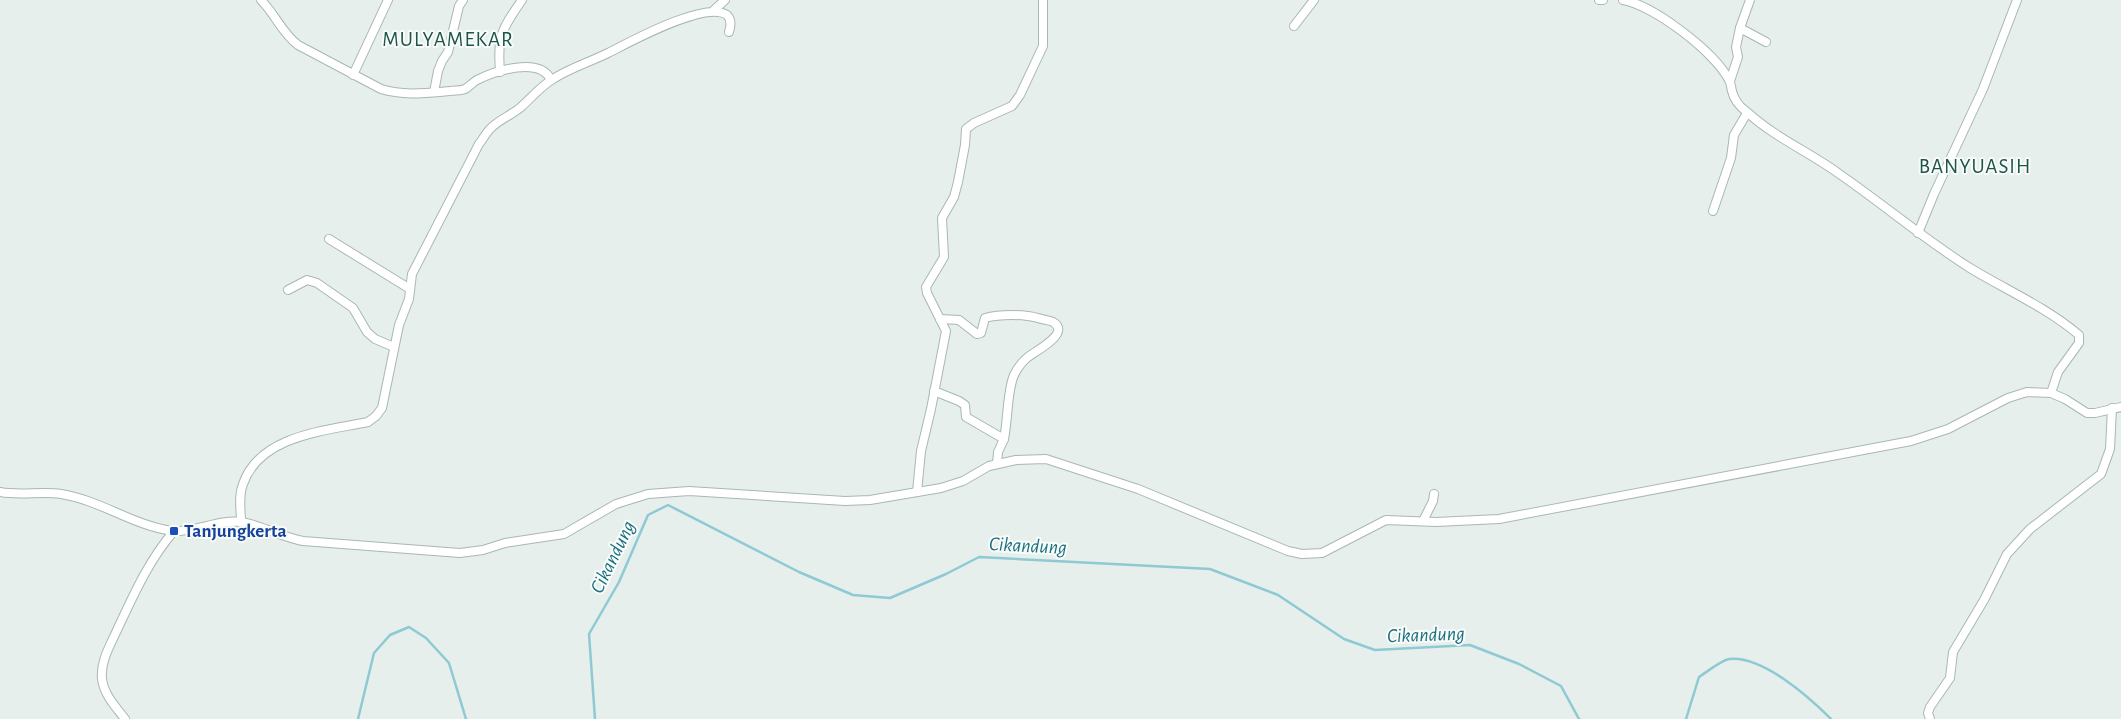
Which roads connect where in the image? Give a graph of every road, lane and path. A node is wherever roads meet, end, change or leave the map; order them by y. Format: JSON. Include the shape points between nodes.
{"nodes":[{"id":1,"x":261,"y":0,"type":"edge"},
{"id":2,"x":388,"y":0,"type":"edge"},
{"id":3,"x":463,"y":0,"type":"edge"},
{"id":4,"x":522,"y":0,"type":"edge"},
{"id":5,"x":725,"y":0,"type":"edge"},
{"id":6,"x":1314,"y":0,"type":"edge"},
{"id":7,"x":1599,"y":0,"type":"edge"},
{"id":8,"x":1603,"y":0,"type":"edge"},
{"id":9,"x":1623,"y":0,"type":"edge"},
{"id":10,"x":1750,"y":0,"type":"edge"},
{"id":11,"x":2017,"y":0,"type":"edge"},
{"id":12,"x":1044,"y":2,"type":"edge"},
{"id":13,"x":714,"y":10,"type":"junction"},
{"id":14,"x":1294,"y":26,"type":"dead end"},
{"id":15,"x":1740,"y":28,"type":"junction"},
{"id":16,"x":729,"y":32,"type":"dead end"},
{"id":17,"x":1766,"y":42,"type":"dead end"},
{"id":18,"x":500,"y":72,"type":"junction"},
{"id":19,"x":353,"y":75,"type":"junction"},
{"id":20,"x":550,"y":80,"type":"junction"},
{"id":21,"x":1730,"y":81,"type":"junction"},
{"id":22,"x":434,"y":92,"type":"junction"},
{"id":23,"x":1747,"y":113,"type":"junction"},
{"id":24,"x":1713,"y":211,"type":"dead end"},
{"id":25,"x":1918,"y":233,"type":"junction"},
{"id":26,"x":329,"y":239,"type":"dead end"},
{"id":27,"x":410,"y":289,"type":"junction"},
{"id":28,"x":288,"y":290,"type":"dead end"},
{"id":29,"x":940,"y":319,"type":"junction"},
{"id":30,"x":394,"y":348,"type":"junction"},
{"id":31,"x":934,"y":391,"type":"junction"},
{"id":32,"x":2051,"y":393,"type":"junction"},
{"id":33,"x":2121,"y":407,"type":"edge"},
{"id":34,"x":2112,"y":408,"type":"junction"},
{"id":35,"x":1004,"y":439,"type":"junction"},
{"id":36,"x":997,"y":464,"type":"junction"},
{"id":37,"x":0,"y":492,"type":"edge"},
{"id":38,"x":918,"y":492,"type":"junction"},
{"id":39,"x":1434,"y":494,"type":"dead end"},
{"id":40,"x":1423,"y":521,"type":"junction"},
{"id":41,"x":241,"y":522,"type":"junction"},
{"id":42,"x":174,"y":531,"type":"junction"},
{"id":43,"x":125,"y":719,"type":"edge"},
{"id":44,"x":1930,"y":719,"type":"edge"}],
"edges":[{"from":1,"to":19,"type":"street","via":[[293,41]]},
{"from":2,"to":19,"type":"street"},
{"from":3,"to":22,"type":"street"},
{"from":4,"to":18,"type":"street","via":[[503,27]]},
{"from":5,"to":13,"type":"street"},
{"from":6,"to":14,"type":"street"},
{"from":7,"to":8,"type":"street"},
{"from":9,"to":21,"type":"street","via":[[1634,2],[1657,15],[1696,43],[1709,53]]},
{"from":10,"to":15,"type":"street"},
{"from":11,"to":25,"type":"street","via":[[1983,89]]},
{"from":12,"to":29,"type":"street","via":[[1043,46],[1015,102],[966,129],[956,189],[942,218],[944,257],[926,286]]},
{"from":13,"to":16,"type":"street","via":[[729,17],[732,26]]},
{"from":13,"to":20,"type":"street","via":[[700,10],[660,26]]},
{"from":15,"to":17,"type":"street"},
{"from":15,"to":21,"type":"street","via":[[1736,47],[1738,57]]},
{"from":18,"to":20,"type":"street","via":[[517,67],[533,68],[544,72]]},
{"from":18,"to":22,"type":"street","via":[[476,80],[465,89]]},
{"from":19,"to":22,"type":"street","via":[[395,94]]},
{"from":20,"to":27,"type":"street","via":[[491,128],[479,144],[416,266]]},
{"from":21,"to":23,"type":"street","via":[[1736,101]]},
{"from":23,"to":24,"type":"street","via":[[1734,135],[1731,158]]},
{"from":23,"to":25,"type":"street","via":[[1837,171]]},
{"from":25,"to":32,"type":"street","via":[[1986,278],[2026,298],[2079,335],[2079,343],[2058,372]]},
{"from":26,"to":27,"type":"street"},
{"from":27,"to":30,"type":"street"},
{"from":28,"to":30,"type":"street","via":[[307,280],[317,283],[353,308],[375,339]]},
{"from":29,"to":31,"type":"street","via":[[946,331]]},
{"from":29,"to":35,"type":"street","via":[[959,320],[977,334],[982,332],[985,318],[994,316],[1032,317],[1056,326],[1057,334],[1052,341],[1028,357],[1014,373]]},
{"from":30,"to":41,"type":"street","via":[[385,399],[376,416],[368,422],[284,442],[268,451],[253,466],[242,485]]},
{"from":31,"to":35,"type":"street","via":[[965,405],[965,416]]},
{"from":31,"to":38,"type":"street","via":[[921,450]]},
{"from":32,"to":34,"type":"street","via":[[2087,413]]},
{"from":32,"to":40,"type":"street","via":[[2016,394],[1934,434],[1872,449],[1532,514],[1482,521]]},
{"from":33,"to":34,"type":"street"},
{"from":34,"to":44,"type":"street","via":[[2110,448],[2101,474],[2030,529],[2007,554],[1995,581],[1953,652],[1950,678],[1930,707]]},
{"from":35,"to":36,"type":"street"},
{"from":36,"to":38,"type":"street","via":[[950,486]]},
{"from":36,"to":40,"type":"street","via":[[1039,459],[1062,464],[1138,489],[1302,554],[1322,553],[1386,520]]},
{"from":37,"to":42,"type":"street","via":[[73,496]]},
{"from":38,"to":41,"type":"street","via":[[845,501],[714,492],[648,494],[616,504],[564,534],[460,553],[303,540]]},
{"from":39,"to":40,"type":"street"},
{"from":41,"to":42,"type":"street"},
{"from":42,"to":43,"type":"street","via":[[162,544],[139,584],[103,662],[105,689]]}]}
